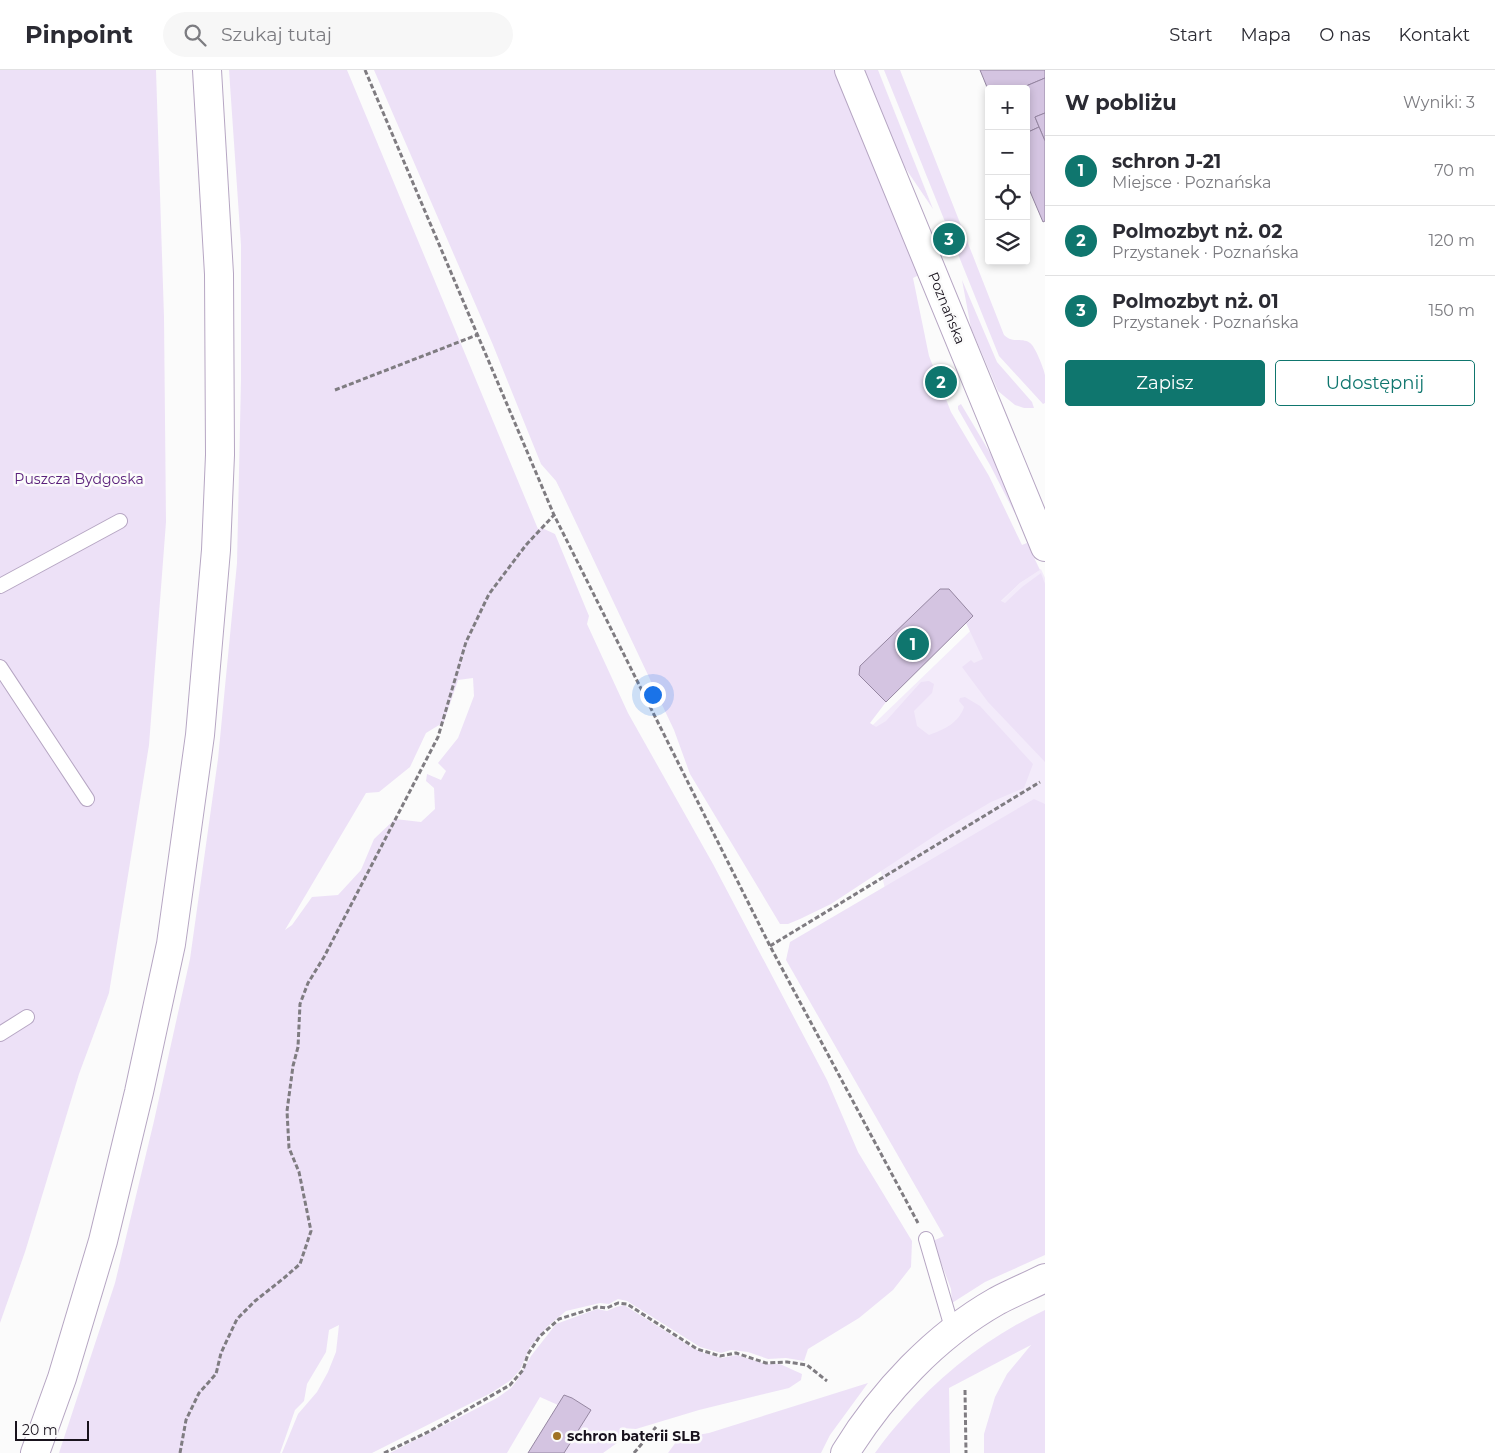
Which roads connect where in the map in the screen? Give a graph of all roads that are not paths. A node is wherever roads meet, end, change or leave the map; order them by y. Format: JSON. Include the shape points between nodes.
{"nodes":[{"id":1,"x":207,"y":70,"type":"edge"},
{"id":2,"x":850,"y":70,"type":"edge"},
{"id":3,"x":120,"y":521,"type":"dead end"},
{"id":4,"x":1045,"y":547,"type":"edge"},
{"id":5,"x":0,"y":586,"type":"edge"},
{"id":6,"x":0,"y":667,"type":"edge"},
{"id":7,"x":87,"y":800,"type":"dead end"},
{"id":8,"x":27,"y":1017,"type":"dead end"},
{"id":9,"x":0,"y":1034,"type":"edge"},
{"id":10,"x":926,"y":1239,"type":"road end"},
{"id":11,"x":1045,"y":1278,"type":"edge"},
{"id":12,"x":954,"y":1331,"type":"junction"},
{"id":13,"x":35,"y":1453,"type":"edge"},
{"id":14,"x":845,"y":1453,"type":"edge"}],
"edges":[{"from":1,"to":13,"type":"main road","via":[[219,274],[220,455],[200,735],[171,944],[139,1092],[103,1241],[62,1378]]},
{"from":2,"to":4,"type":"main road","name":"Poznańska"},
{"from":3,"to":5,"type":"lane"},
{"from":6,"to":7,"type":"lane"},
{"from":8,"to":9,"type":"lane"},
{"from":10,"to":12,"type":"lane"},
{"from":11,"to":12,"type":"main road","via":[[996,1302]]},
{"from":12,"to":14,"type":"main road","via":[[892,1388]]}]}
